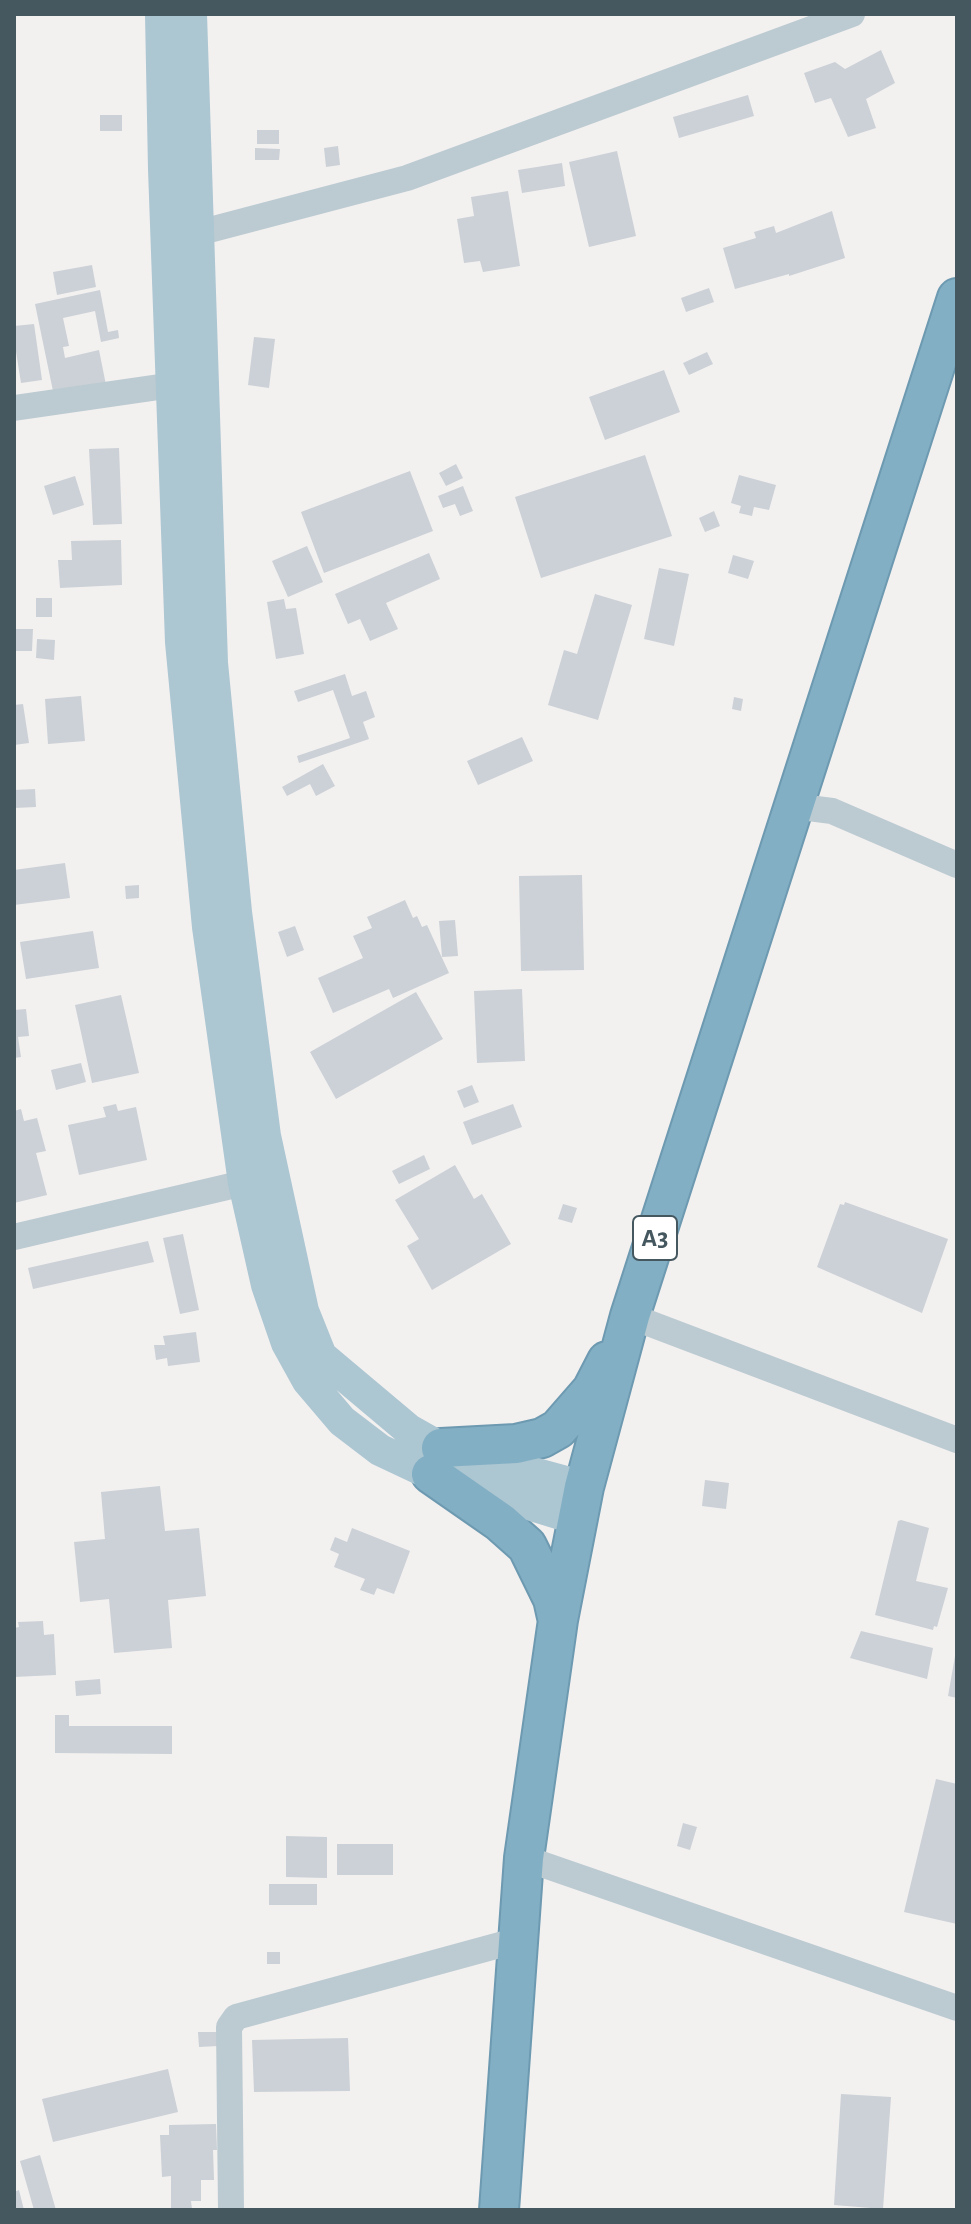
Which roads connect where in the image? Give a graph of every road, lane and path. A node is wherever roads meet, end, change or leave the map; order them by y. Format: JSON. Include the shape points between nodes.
{"nodes":[{"id":1,"x":161,"y":14,"type":"edge"},
{"id":2,"x":191,"y":14,"type":"edge"},
{"id":3,"x":852,"y":14,"type":"edge"},
{"id":4,"x":198,"y":233,"type":"junction"},
{"id":5,"x":957,"y":298,"type":"edge"},
{"id":6,"x":947,"y":360,"type":"edge"},
{"id":7,"x":173,"y":385,"type":"junction"},
{"id":8,"x":14,"y":408,"type":"edge"},
{"id":9,"x":793,"y":806,"type":"junction"},
{"id":10,"x":957,"y":865,"type":"edge"},
{"id":11,"x":244,"y":1183,"type":"junction"},
{"id":12,"x":14,"y":1237,"type":"edge"},
{"id":13,"x":630,"y":1316,"type":"junction"},
{"id":14,"x":957,"y":1440,"type":"edge"},
{"id":15,"x":436,"y":1461,"type":"junction"},
{"id":16,"x":581,"y":1503,"type":"junction"},
{"id":17,"x":558,"y":1620,"type":"junction"},
{"id":18,"x":524,"y":1858,"type":"junction"},
{"id":19,"x":518,"y":1940,"type":"junction"},
{"id":20,"x":957,"y":2008,"type":"edge"},
{"id":21,"x":231,"y":2210,"type":"edge"},
{"id":22,"x":499,"y":2210,"type":"edge"}],
"edges":[{"from":1,"to":7,"type":"main road"},
{"from":2,"to":4,"type":"main road"},
{"from":3,"to":4,"type":"street","via":[[407,178]]},
{"from":4,"to":15,"type":"main road","via":[[212,663],[265,1136],[303,1311],[321,1356],[409,1430]]},
{"from":5,"to":6,"type":"highway","number":"A3"},
{"from":6,"to":9,"type":"highway","number":"A3"},
{"from":7,"to":8,"type":"street"},
{"from":7,"to":11,"type":"main road","via":[[181,642],[208,927]]},
{"from":9,"to":10,"type":"street","via":[[832,811]]},
{"from":9,"to":13,"type":"highway","number":"A3"},
{"from":11,"to":12,"type":"street"},
{"from":11,"to":15,"type":"main road","via":[[267,1285],[287,1343],[308,1381],[342,1421],[380,1450]]},
{"from":13,"to":14,"type":"street"},
{"from":13,"to":15,"type":"highway","via":[[592,1390],[558,1429],[542,1438]]},
{"from":13,"to":16,"type":"highway","number":"A3"},
{"from":15,"to":16,"type":"main road"},
{"from":15,"to":17,"type":"highway","via":[[527,1546]]},
{"from":16,"to":17,"type":"highway","number":"A3"},
{"from":17,"to":18,"type":"highway","number":"A3"},
{"from":18,"to":19,"type":"highway","number":"A3"},
{"from":18,"to":20,"type":"street"},
{"from":19,"to":21,"type":"street","via":[[236,2017],[229,2027]]},
{"from":19,"to":22,"type":"highway","number":"A3"}]}
